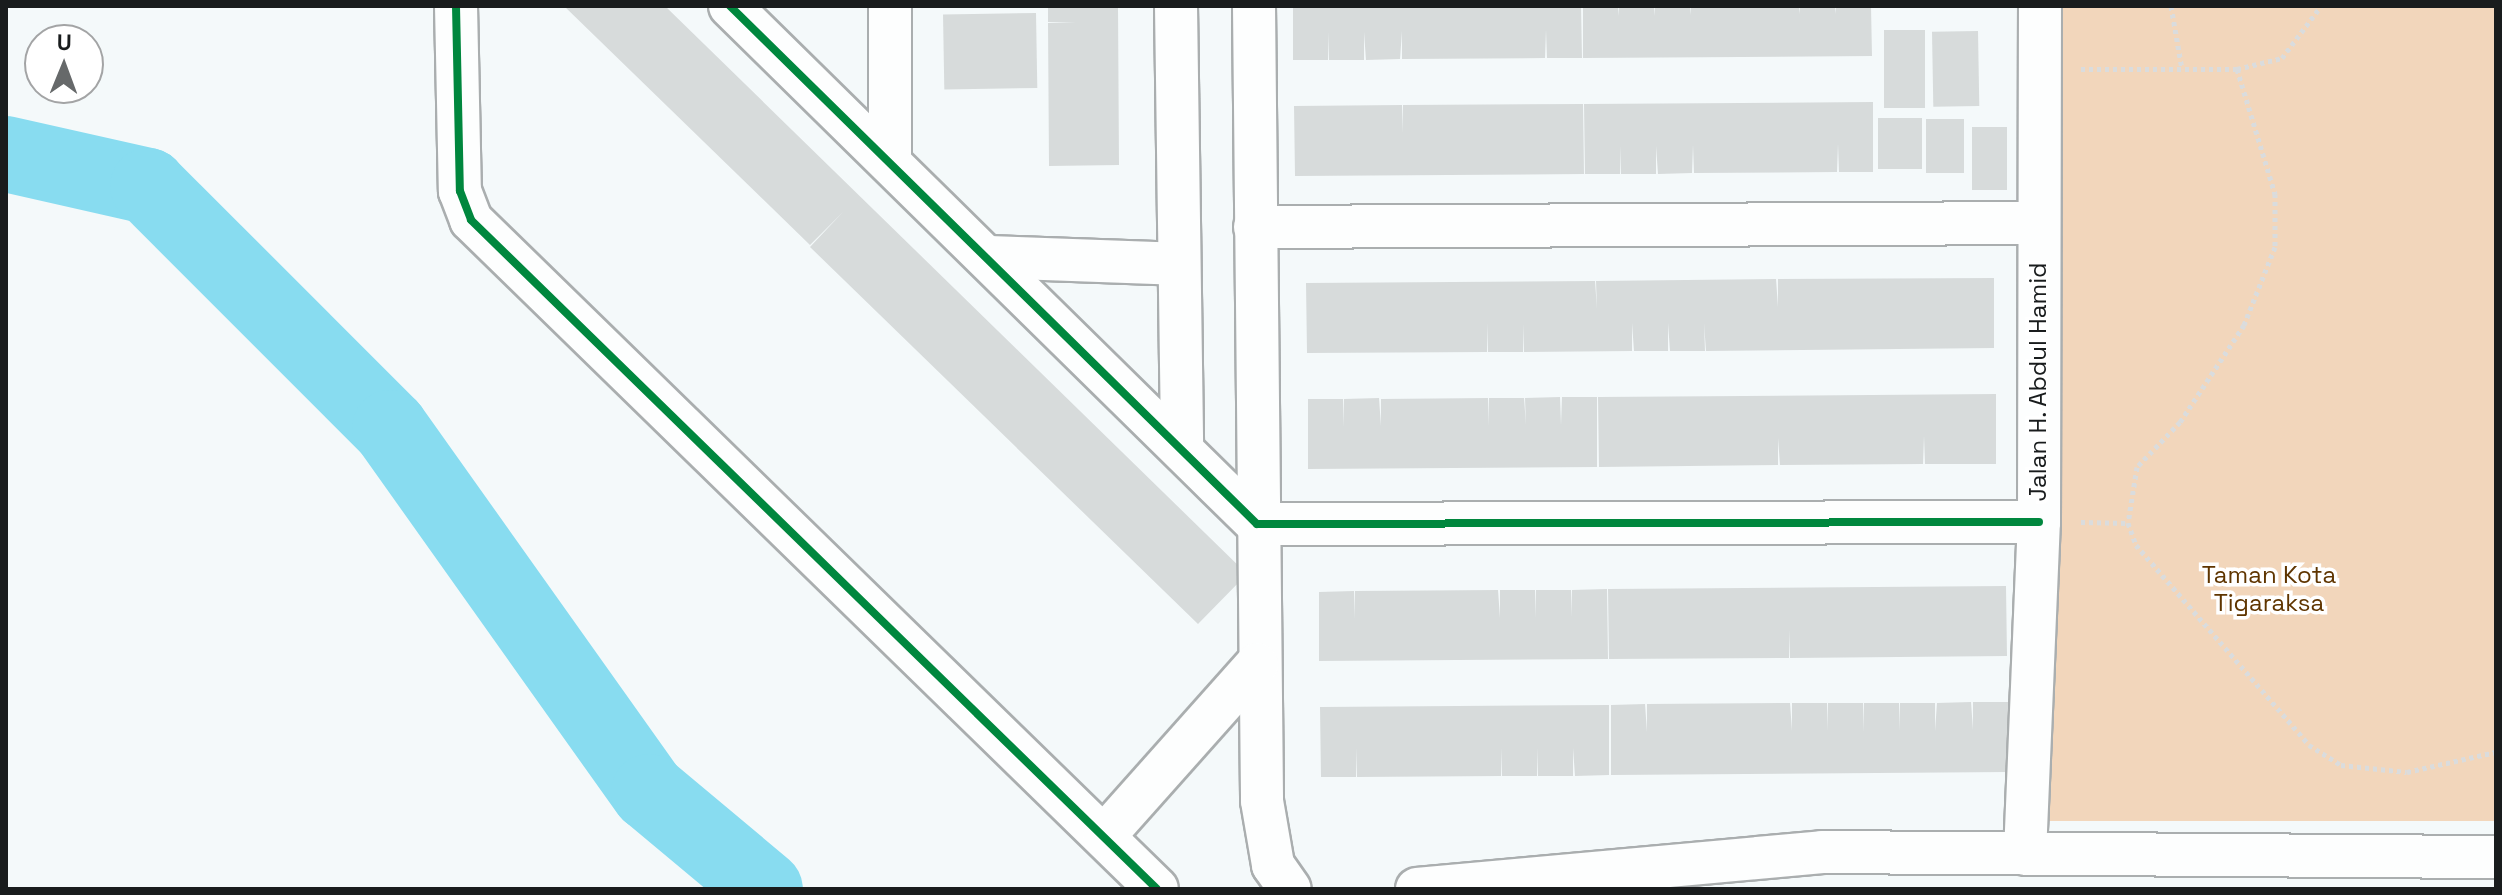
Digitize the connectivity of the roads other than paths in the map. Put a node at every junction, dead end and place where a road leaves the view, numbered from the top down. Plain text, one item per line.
1 (456, 6) edge
2 (730, 6) edge
3 (890, 6) edge
4 (1176, 6) edge
5 (1254, 6) edge
6 (2040, 6) edge
7 (890, 159) junction
8 (2037, 223) junction
9 (1255, 227) junction
10 (989, 257) junction
11 (1176, 264) junction
12 (1182, 449) junction
13 (2039, 522) junction
14 (1257, 524) junction
15 (1257, 664) junction
16 (1104, 836) junction
17 (2025, 854) junction
18 (2429, 857) junction
19 (2496, 857) edge
20 (1672, 876) edge
21 (1157, 889) edge
22 (1290, 889) edge
23 (1417, 889) edge
24 (2455, 889) edge

1 - 16 street
2 - 7 street
3 - 7 street
4 - 11 street
5 - 9 street
6 - 8 street, Jalan H. Abdul Hamid
7 - 10 street
8 - 9 street
8 - 13 street, Jalan H. Abdul Hamid
9 - 14 street
10 - 11 street
10 - 12 street
11 - 12 street
12 - 14 street
13 - 14 street
13 - 17 street, Jalan H. Abdul Hamid
14 - 15 street
15 - 16 street
15 - 22 street
16 - 21 street
17 - 18 street
17 - 20 street
18 - 19 street
18 - 24 street
20 - 23 street

